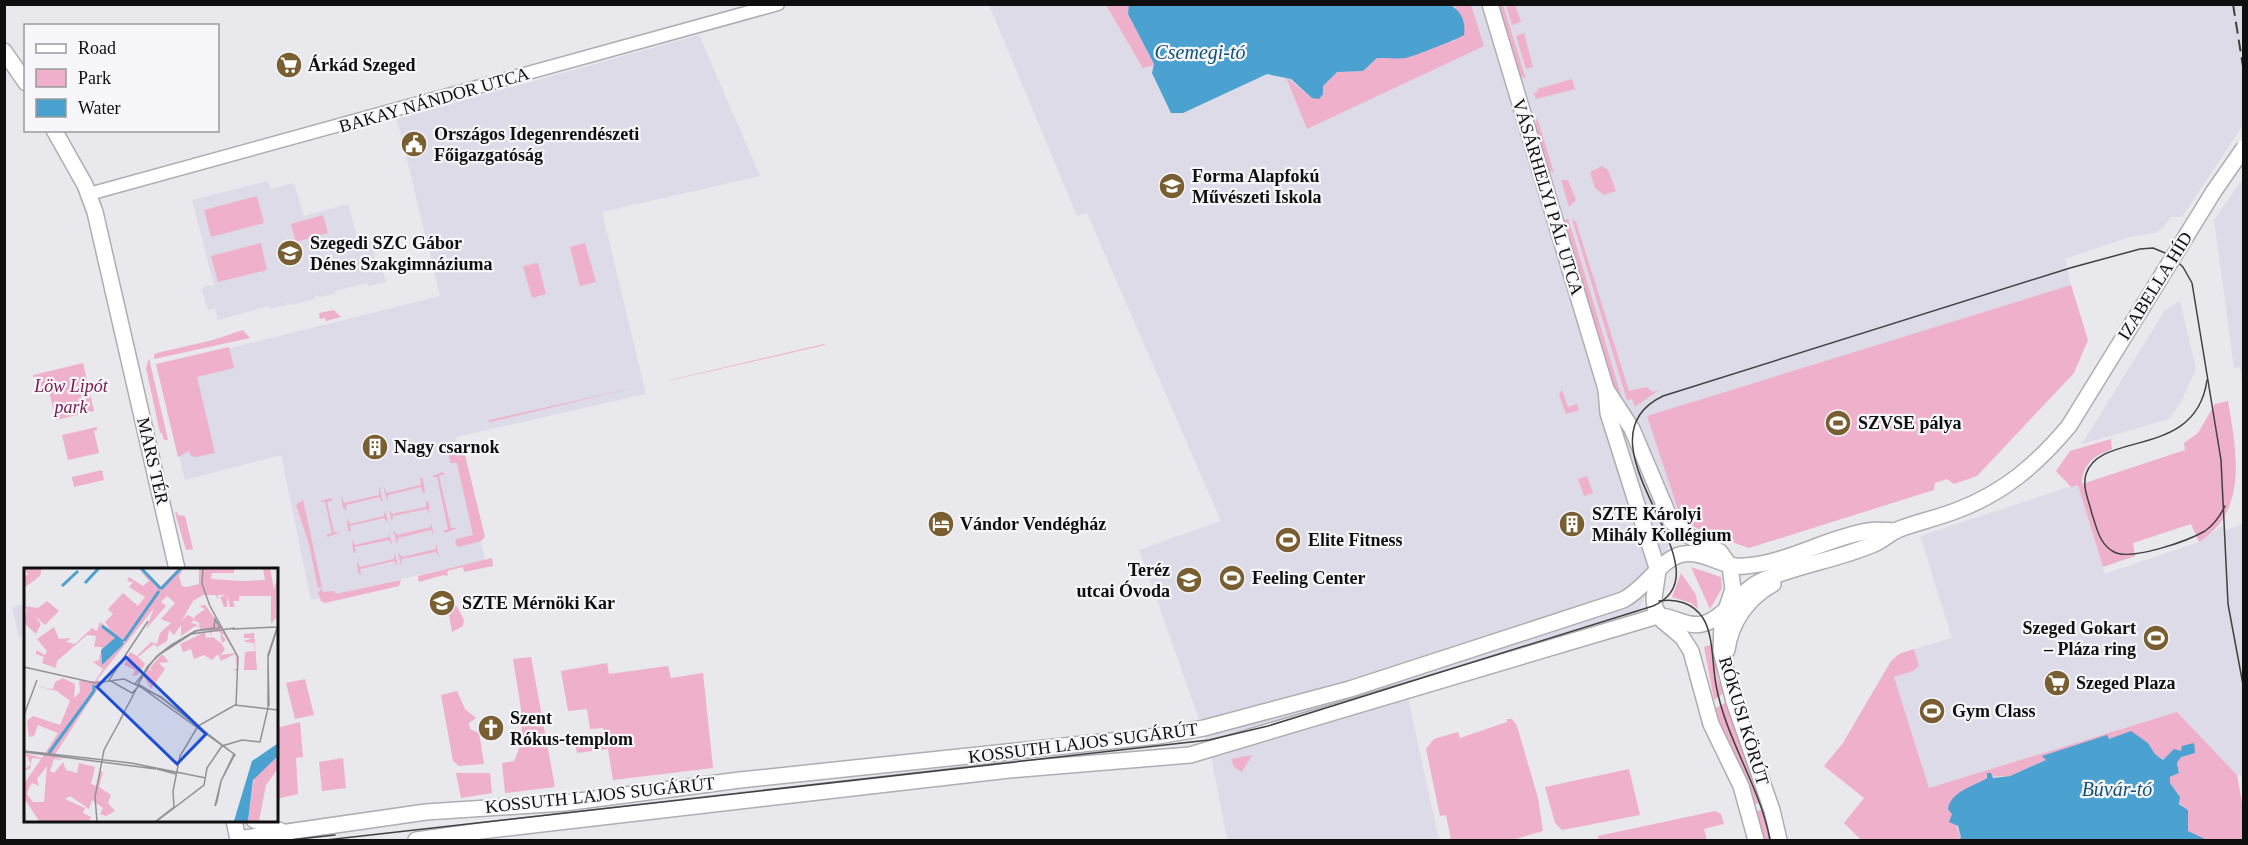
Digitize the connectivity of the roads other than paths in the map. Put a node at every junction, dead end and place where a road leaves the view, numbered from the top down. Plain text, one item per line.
1 (778, 4) edge
2 (1490, 4) edge
3 (4, 51) edge
4 (24, 80) edge
5 (55, 132) edge
6 (2244, 148) edge
7 (89, 194) junction
8 (1606, 389) junction
9 (2069, 426) joint
10 (1896, 531) junction
11 (1730, 566) junction
12 (1804, 566) junction
13 (177, 568) edge
14 (1658, 571) junction
15 (1726, 607) junction
16 (1658, 616) junction
17 (1725, 668) junction
18 (234, 821) edge
19 (256, 821) edge
20 (287, 832) junction
21 (235, 840) edge
22 (416, 840) edge
23 (1756, 840) edge
24 (1779, 840) edge

1 - 7 street, BAKAY NÁNDOR UTCA
2 - 8 main road, VÁSÁRHELYI PÁL UTCA
3 - 4 main road
5 - 7 main road, MARS TÉR
6 - 9 main road, IZABELLA HÍD, bridge
7 - 13 main road, MARS TÉR
8 - 11 main road, VÁSÁRHELYI PÁL UTCA
8 - 14 main road, VÁSÁRHELYI PÁL UTCA
9 - 10 main road, KOSSUTH LAJOS SUGÁRÚT
10 - 11 main road, KOSSUTH LAJOS SUGÁRÚT
10 - 12 main road, KOSSUTH LAJOS SUGÁRÚT
11 - 14 main road, KOSSUTH LAJOS SUGÁRÚT
11 - 15 main road, RÓKUSI KÖRÚT
12 - 15 main road, KOSSUTH LAJOS SUGÁRÚT
12 - 17 main road
14 - 16 main road
14 - 20 main road, KOSSUTH LAJOS SUGÁRÚT
15 - 16 main road, KOSSUTH LAJOS SUGÁRÚT
15 - 17 main road, RÓKUSI KÖRÚT
16 - 22 main road, KOSSUTH LAJOS SUGÁRÚT
16 - 23 main road, RÓKUSI KÖRÚT
17 - 24 main road, RÓKUSI KÖRÚT
18 - 21 main road
19 - 20 main road
20 - 21 main road, KOSSUTH LAJOS SUGÁRÚT

